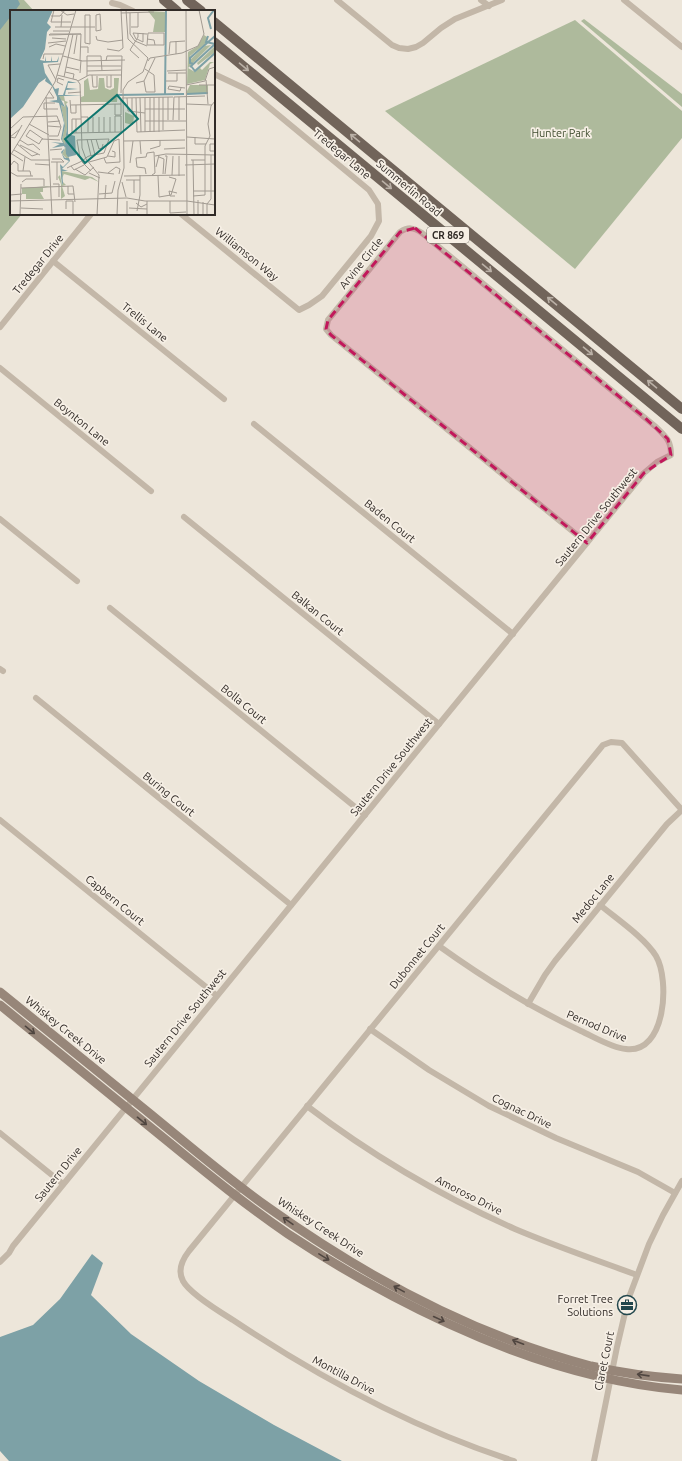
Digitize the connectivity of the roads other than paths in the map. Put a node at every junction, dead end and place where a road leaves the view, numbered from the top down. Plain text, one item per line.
1 (164, 0) edge
2 (187, 0) edge
3 (337, 0) edge
4 (481, 0) edge
5 (502, 0) edge
6 (624, 0) edge
7 (112, 3) dead end
8 (489, 6) junction
9 (131, 10) edge
10 (176, 10) edge
11 (200, 10) edge
12 (215, 23) edge
13 (215, 43) edge
14 (682, 47) edge
15 (215, 74) edge
16 (90, 215) edge
17 (182, 215) edge
18 (53, 261) junction
19 (299, 310) joint
20 (0, 327) edge
21 (0, 368) edge
22 (224, 399) dead end
23 (682, 409) edge
24 (254, 424) dead end
25 (682, 429) edge
26 (671, 455) joint
27 (151, 491) dead end
28 (184, 517) dead end
29 (0, 519) edge
30 (587, 543) junction
31 (77, 581) dead end
32 (110, 608) dead end
33 (513, 634) junction
34 (36, 698) dead end
35 (439, 724) junction
36 (682, 810) edge
37 (365, 815) junction
38 (0, 820) edge
39 (291, 905) junction
40 (600, 905) junction
41 (439, 946) junction
42 (0, 992) edge
43 (216, 995) junction
44 (528, 1004) junction
45 (0, 1005) edge
46 (370, 1029) junction
47 (132, 1099) junction
48 (307, 1106) junction
49 (125, 1107) junction
50 (0, 1133) edge
51 (682, 1181) edge
52 (63, 1184) junction
53 (241, 1187) junction
54 (674, 1193) junction
55 (234, 1195) junction
56 (0, 1262) edge
57 (636, 1275) junction
58 (182, 1278) joint
59 (613, 1370) junction
60 (682, 1379) edge
61 (610, 1380) junction
62 (682, 1390) edge
63 (514, 1461) edge
64 (594, 1461) edge

1 - 10 main road
2 - 11 main road
3 - 8 street
4 - 8 street
5 - 8 street
6 - 14 street
7 - 9 street
23 -> 12 main road, Summerlin Road / CR 869
13 -> 25 main road, Summerlin Road / CR 869
15 - 19 street, Tredegar Lane
16 - 18 street, Tredegar Drive
17 - 19 street, Williamson Way
18 - 20 street, Tredegar Drive
18 - 22 street, Trellis Lane
21 - 27 street, Boynton Lane
24 - 33 street, Baden Court
26 - 30 street, Sautern Drive Southwest
26 - 30 street, Arvine Circle
28 - 35 street, Balkan Court
29 - 31 street
30 - 33 street, Sautern Drive Southwest
32 - 37 street, Bolla Court
33 - 35 street, Sautern Drive Southwest
34 - 39 street, Buring Court
35 - 37 street, Sautern Drive Southwest
36 - 40 street, Medoc Lane
36 - 41 street, Dubonnet Court
37 - 39 street, Sautern Drive Southwest
38 - 43 street, Capbern Court
39 - 43 street, Sautern Drive Southwest
40 - 44 street, Medoc Lane
40 - 44 street, Pernod Drive
41 - 44 street, Pernod Drive
41 - 46 street, Dubonnet Court
42 - 47 street, Whiskey Creek Drive
43 - 47 street, Sautern Drive Southwest
45 -> 49 street, Whiskey Creek Drive
46 - 48 street, Dubonnet Court
46 - 54 street, Cognac Drive
47 - 49 street, Sautern Drive
47 - 53 street, Whiskey Creek Drive
48 - 53 street, Dubonnet Court
48 - 57 street, Amoroso Drive
49 - 52 street, Sautern Drive
49 -> 55 street, Whiskey Creek Drive
50 - 52 street
51 - 54 street, Claret Court
52 - 56 street, Sautern Drive
53 - 55 street, Dubonnet Court
59 -> 53 street, Whiskey Creek Drive
54 - 57 street, Claret Court
55 - 58 street, Dubonnet Court
55 -> 61 street, Whiskey Creek Drive
57 - 59 street, Claret Court
58 - 63 street, Montilla Drive
60 -> 59 street, Whiskey Creek Drive
59 - 61 street, Claret Court
61 - 62 street, Whiskey Creek Drive
61 - 64 street, Claret Court

